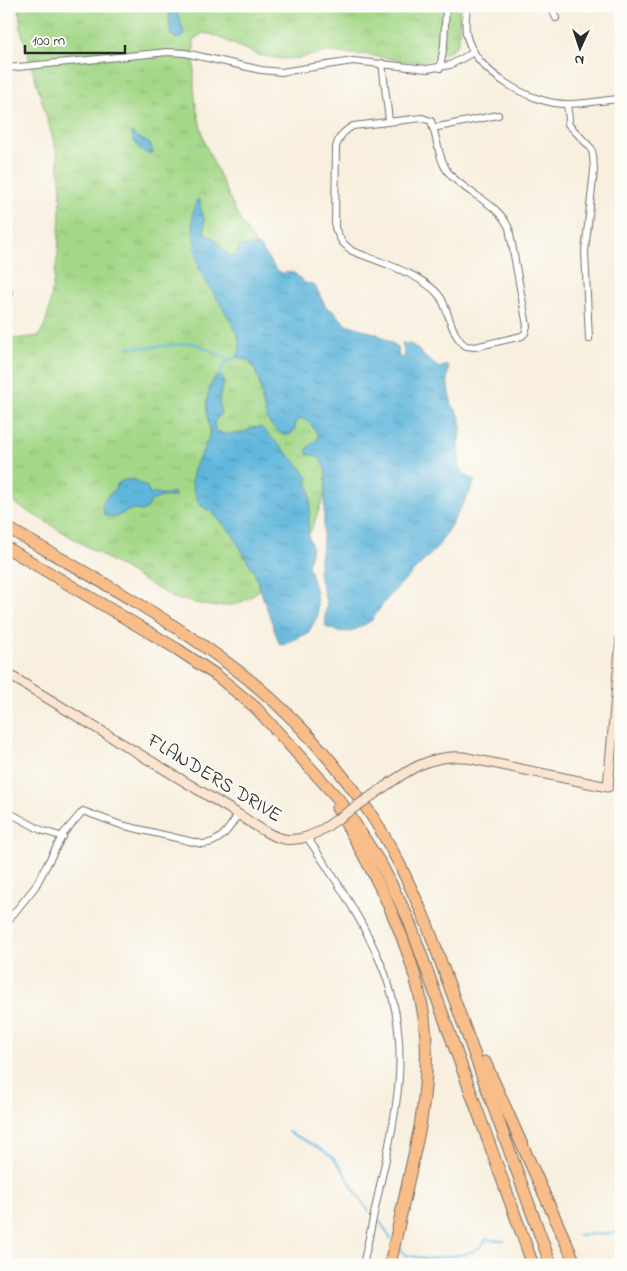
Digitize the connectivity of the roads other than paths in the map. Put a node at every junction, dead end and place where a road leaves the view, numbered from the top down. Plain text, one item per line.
1 (446, 6) edge
2 (468, 6) edge
3 (551, 6) edge
4 (556, 18) dead end
5 (474, 52) junction
6 (382, 63) junction
7 (7, 68) edge
8 (440, 68) junction
9 (621, 98) edge
10 (567, 104) junction
11 (498, 115) dead end
12 (389, 120) junction
13 (434, 128) junction
14 (6, 282) edge
15 (9, 294) dead end
16 (589, 339) dead end
17 (6, 527) edge
18 (6, 547) edge
19 (621, 638) edge
20 (6, 673) edge
21 (319, 779) junction
22 (6, 812) edge
23 (238, 814) junction
24 (63, 836) junction
25 (307, 837) junction
26 (6, 923) edge
27 (456, 999) junction
28 (363, 1265) edge
29 (390, 1265) edge
30 (533, 1265) edge
31 (551, 1265) edge
32 (576, 1265) edge

1 - 8 street
2 - 5 street
3 - 4 street
5 - 8 street
5 - 10 street
6 - 7 street
6 - 8 street
6 - 12 street
9 - 10 street
10 - 16 street
11 - 13 street
12 - 13 street
12 - 13 street
14 - 15 street
17 - 27 highway
18 - 21 highway
19 - 25 street, FLANDERS DRIVE, bridge
20 - 23 street, FLANDERS DRIVE
21 - 29 highway
21 - 30 highway
22 - 24 street
23 - 24 street
23 - 25 street, FLANDERS DRIVE
24 - 26 street
25 - 28 street
27 - 31 highway
27 - 32 highway

